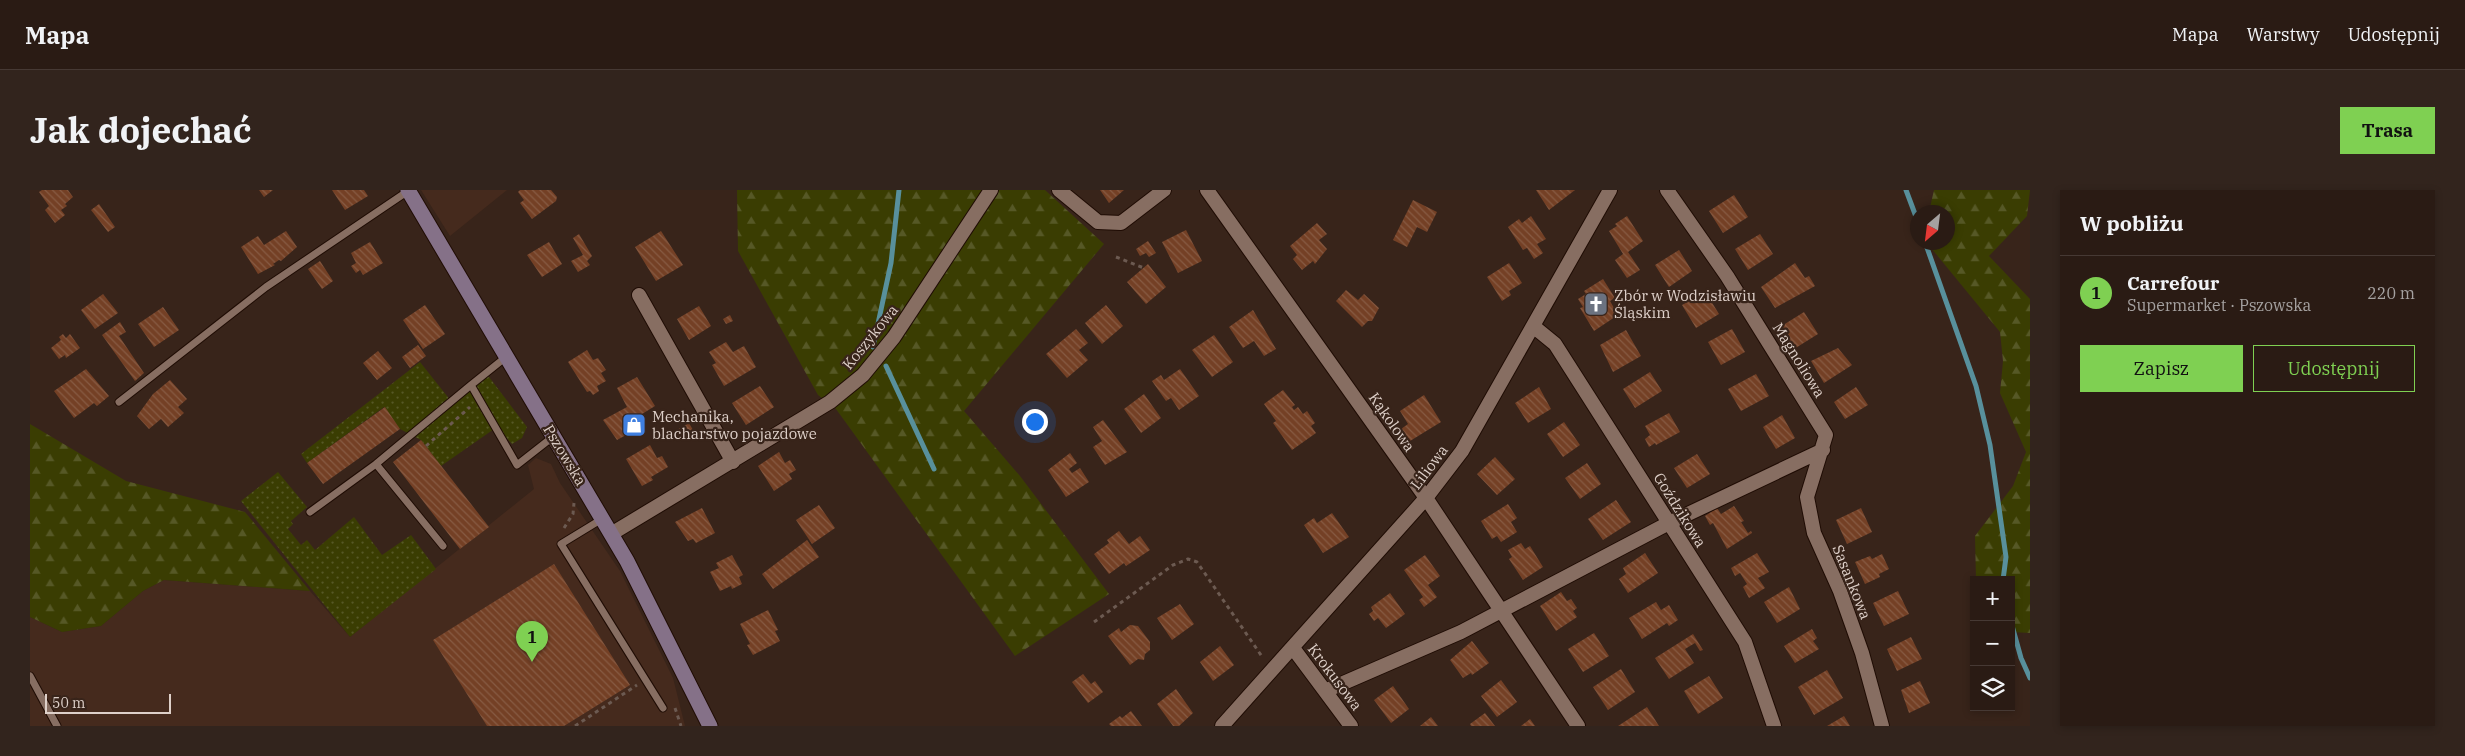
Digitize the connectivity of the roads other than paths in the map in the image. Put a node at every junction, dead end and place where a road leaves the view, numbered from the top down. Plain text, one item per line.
1 (408, 190) edge
2 (991, 190) edge
3 (1059, 190) edge
4 (1164, 190) edge
5 (1207, 190) edge
6 (1610, 190) edge
7 (1667, 190) edge
8 (639, 295) dead end
9 (1533, 326) junction
10 (506, 356) junction
11 (471, 385) junction
12 (119, 402) dead end
13 (554, 436) junction
14 (1823, 450) junction
15 (733, 462) junction
16 (376, 464) junction
17 (1426, 498) junction
18 (310, 512) dead end
19 (602, 519) junction
20 (1669, 523) junction
21 (611, 534) junction
22 (443, 546) dead end
23 (1500, 610) junction
24 (1293, 648) junction
25 (30, 676) edge
26 (1325, 691) junction
27 (664, 708) dead end
28 (709, 725) edge
29 (57, 726) edge
30 (1222, 726) edge
31 (1351, 726) edge
32 (1578, 726) edge
33 (1774, 726) edge
34 (1882, 726) edge

1 - 10 main road, Pszowska
1 - 12 lane
2 - 15 street, Koszykowa
3 - 4 street
5 - 17 street, Kąkolowa
6 - 9 street, Liliowa
7 - 14 street, Magnoliowa
8 - 15 street
9 - 17 street, Liliowa
9 - 20 street, Goździkowa
10 - 11 lane
10 - 13 main road, Pszowska
11 - 13 lane
11 - 16 lane
13 - 19 main road, Pszowska
14 - 20 street
14 - 34 street, Sasankowa
15 - 21 street, Koszykowa
16 - 18 lane
16 - 22 lane
17 - 23 street, Kąkolowa
17 - 24 street, Liliowa
19 - 21 main road, Pszowska
19 - 27 lane
20 - 23 street
20 - 33 street, Goździkowa
21 - 28 main road, Pszowska
23 - 26 street
23 - 32 street, Kąkolowa
24 - 26 street, Krokusowa
24 - 30 street, Liliowa
25 - 29 lane
26 - 31 street, Krokusowa

